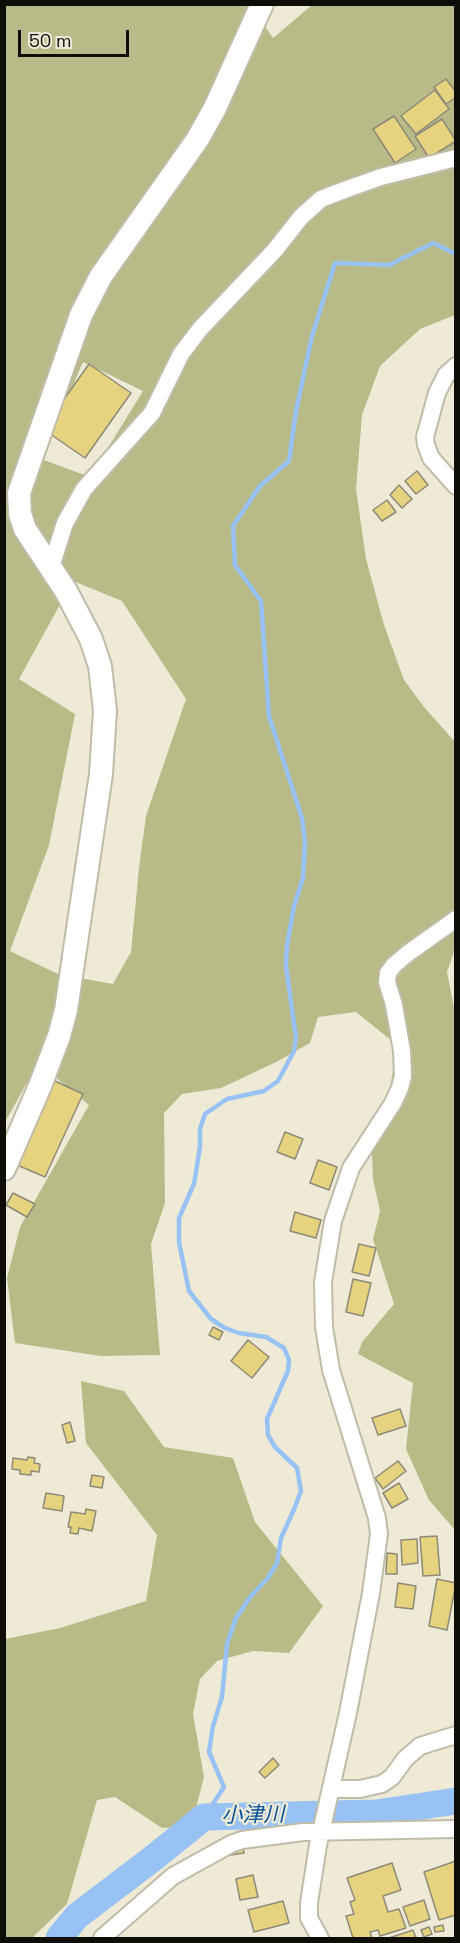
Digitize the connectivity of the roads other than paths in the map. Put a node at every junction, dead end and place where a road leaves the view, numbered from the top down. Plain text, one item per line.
1 (262, 4) edge
2 (456, 158) edge
3 (456, 366) edge
4 (456, 486) edge
5 (51, 567) junction
6 (456, 919) edge
7 (4, 1169) edge
8 (456, 1735) edge
9 (332, 1789) junction
10 (456, 1829) edge
11 (321, 1832) junction
12 (102, 1938) edge
13 (320, 1938) edge

1 - 5 street
2 - 5 street
3 - 4 street
5 - 7 street
6 - 9 street
8 - 9 street
9 - 11 street
10 - 11 street
11 - 12 street
11 - 13 street

